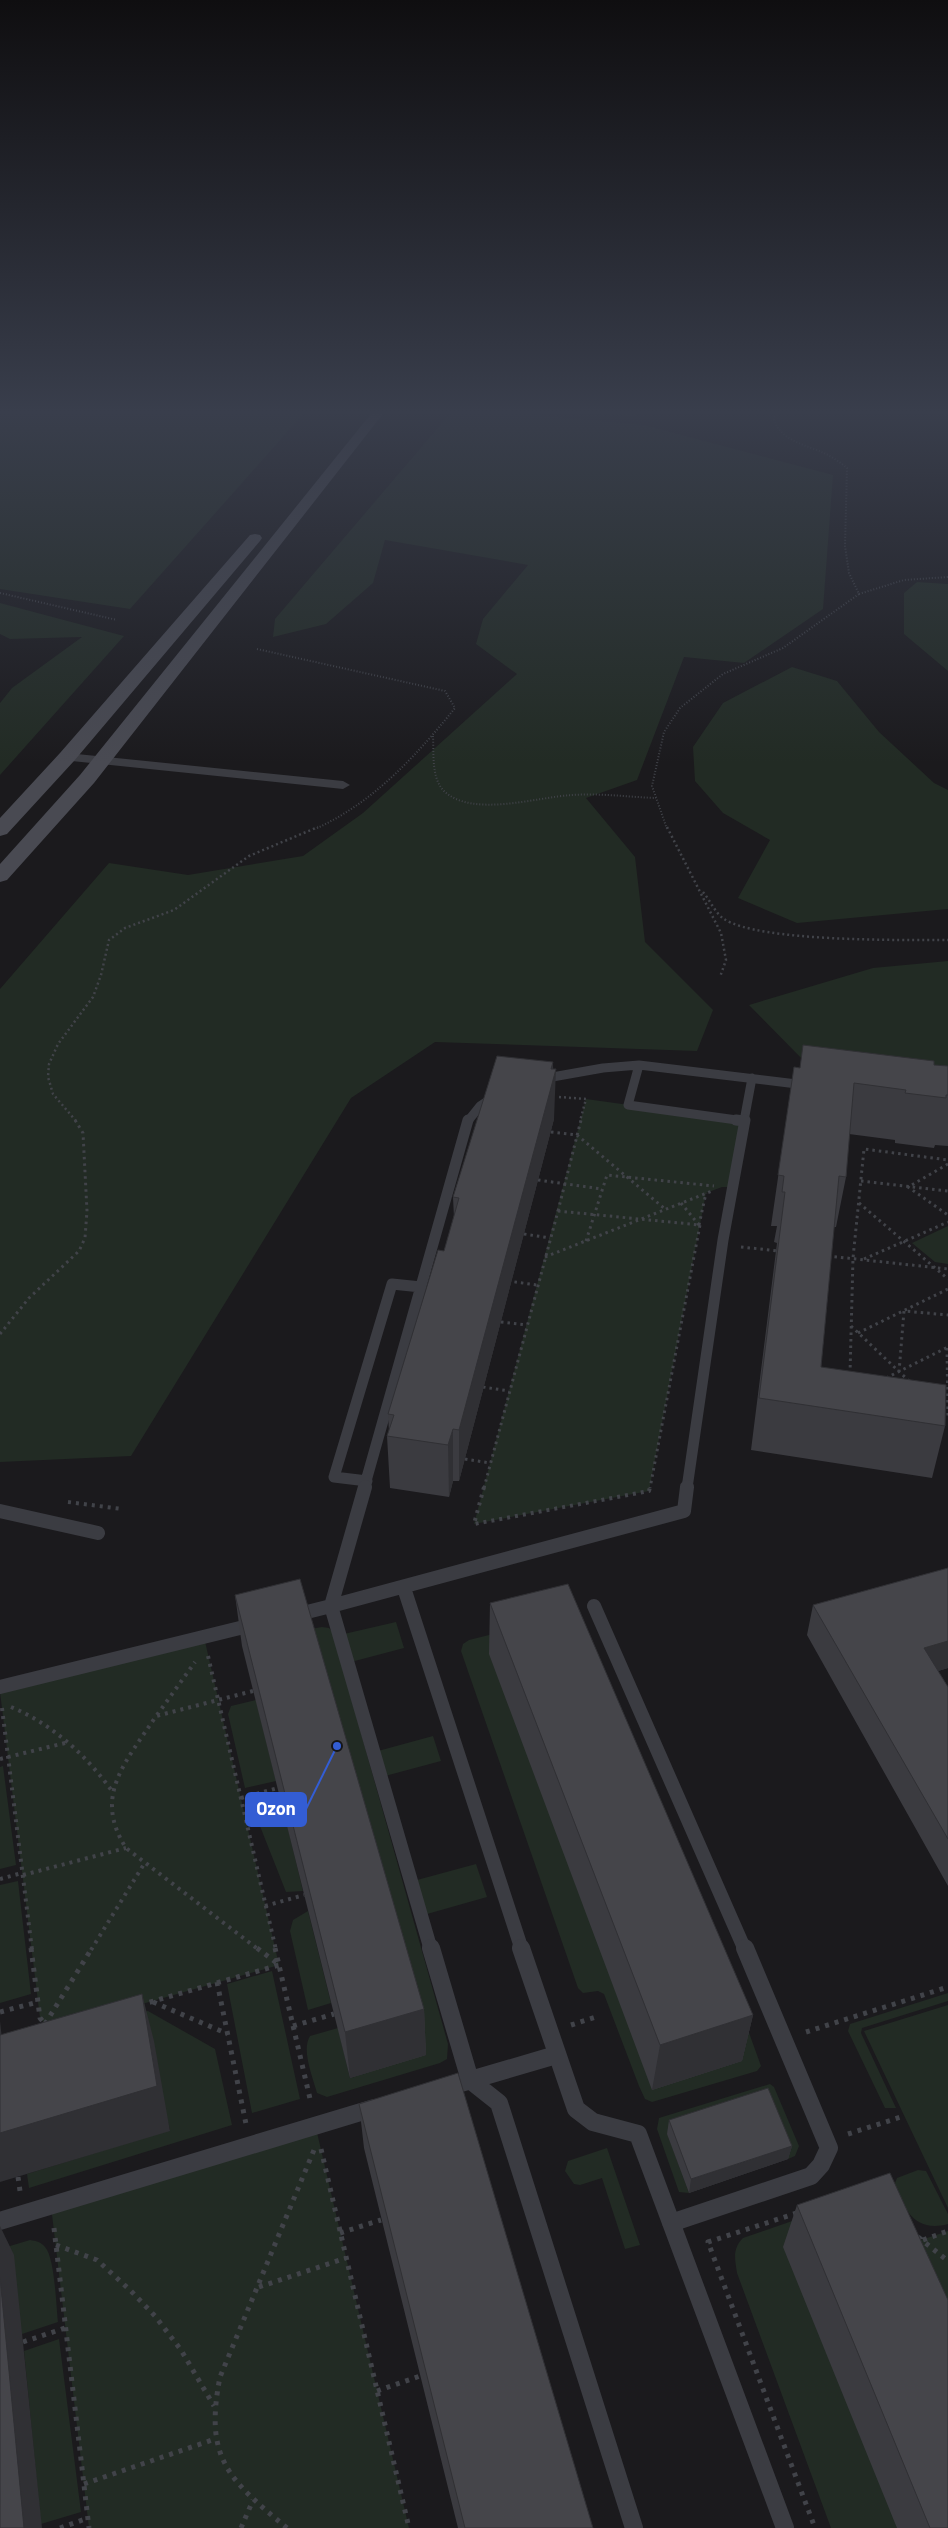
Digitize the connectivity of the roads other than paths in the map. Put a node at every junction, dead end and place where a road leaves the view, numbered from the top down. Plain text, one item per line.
1 (264, 528) edge
2 (287, 528) edge
3 (67, 757) junction
4 (102, 761) junction
5 (343, 785) dead end
6 (0, 830) edge
7 (0, 876) edge
8 (639, 1064) junction
9 (752, 1078) junction
10 (526, 1084) edge
11 (821, 1087) edge
12 (502, 1093) edge
13 (744, 1121) junction
14 (421, 1287) junction
15 (366, 1481) junction
16 (0, 1511) edge
17 (98, 1533) dead end
18 (404, 1588) junction
19 (331, 1606) junction
20 (594, 1606) dead end
21 (282, 1618) edge
22 (262, 1622) edge
23 (0, 1686) edge
24 (556, 2056) junction
25 (470, 2080) junction
26 (434, 2091) edge
27 (388, 2104) edge
28 (0, 2221) edge
29 (671, 2223) junction
30 (634, 2528) edge
31 (785, 2528) edge

1 - 3 main road
2 - 4 main road
3 - 4 street
3 - 6 main road
4 - 5 street
4 - 7 main road
8 - 9 lane
8 - 10 lane
8 - 13 lane
9 - 11 lane
9 - 13 lane
12 - 14 lane
13 - 18 lane
14 - 15 lane
14 - 15 lane
15 - 19 lane
16 - 17 lane
18 - 19 lane
18 - 24 lane
19 - 21 lane
19 - 25 lane
20 - 29 lane
22 - 23 lane
24 - 25 lane
24 - 29 lane
25 - 26 lane
25 - 30 lane
27 - 28 lane
29 - 31 lane

